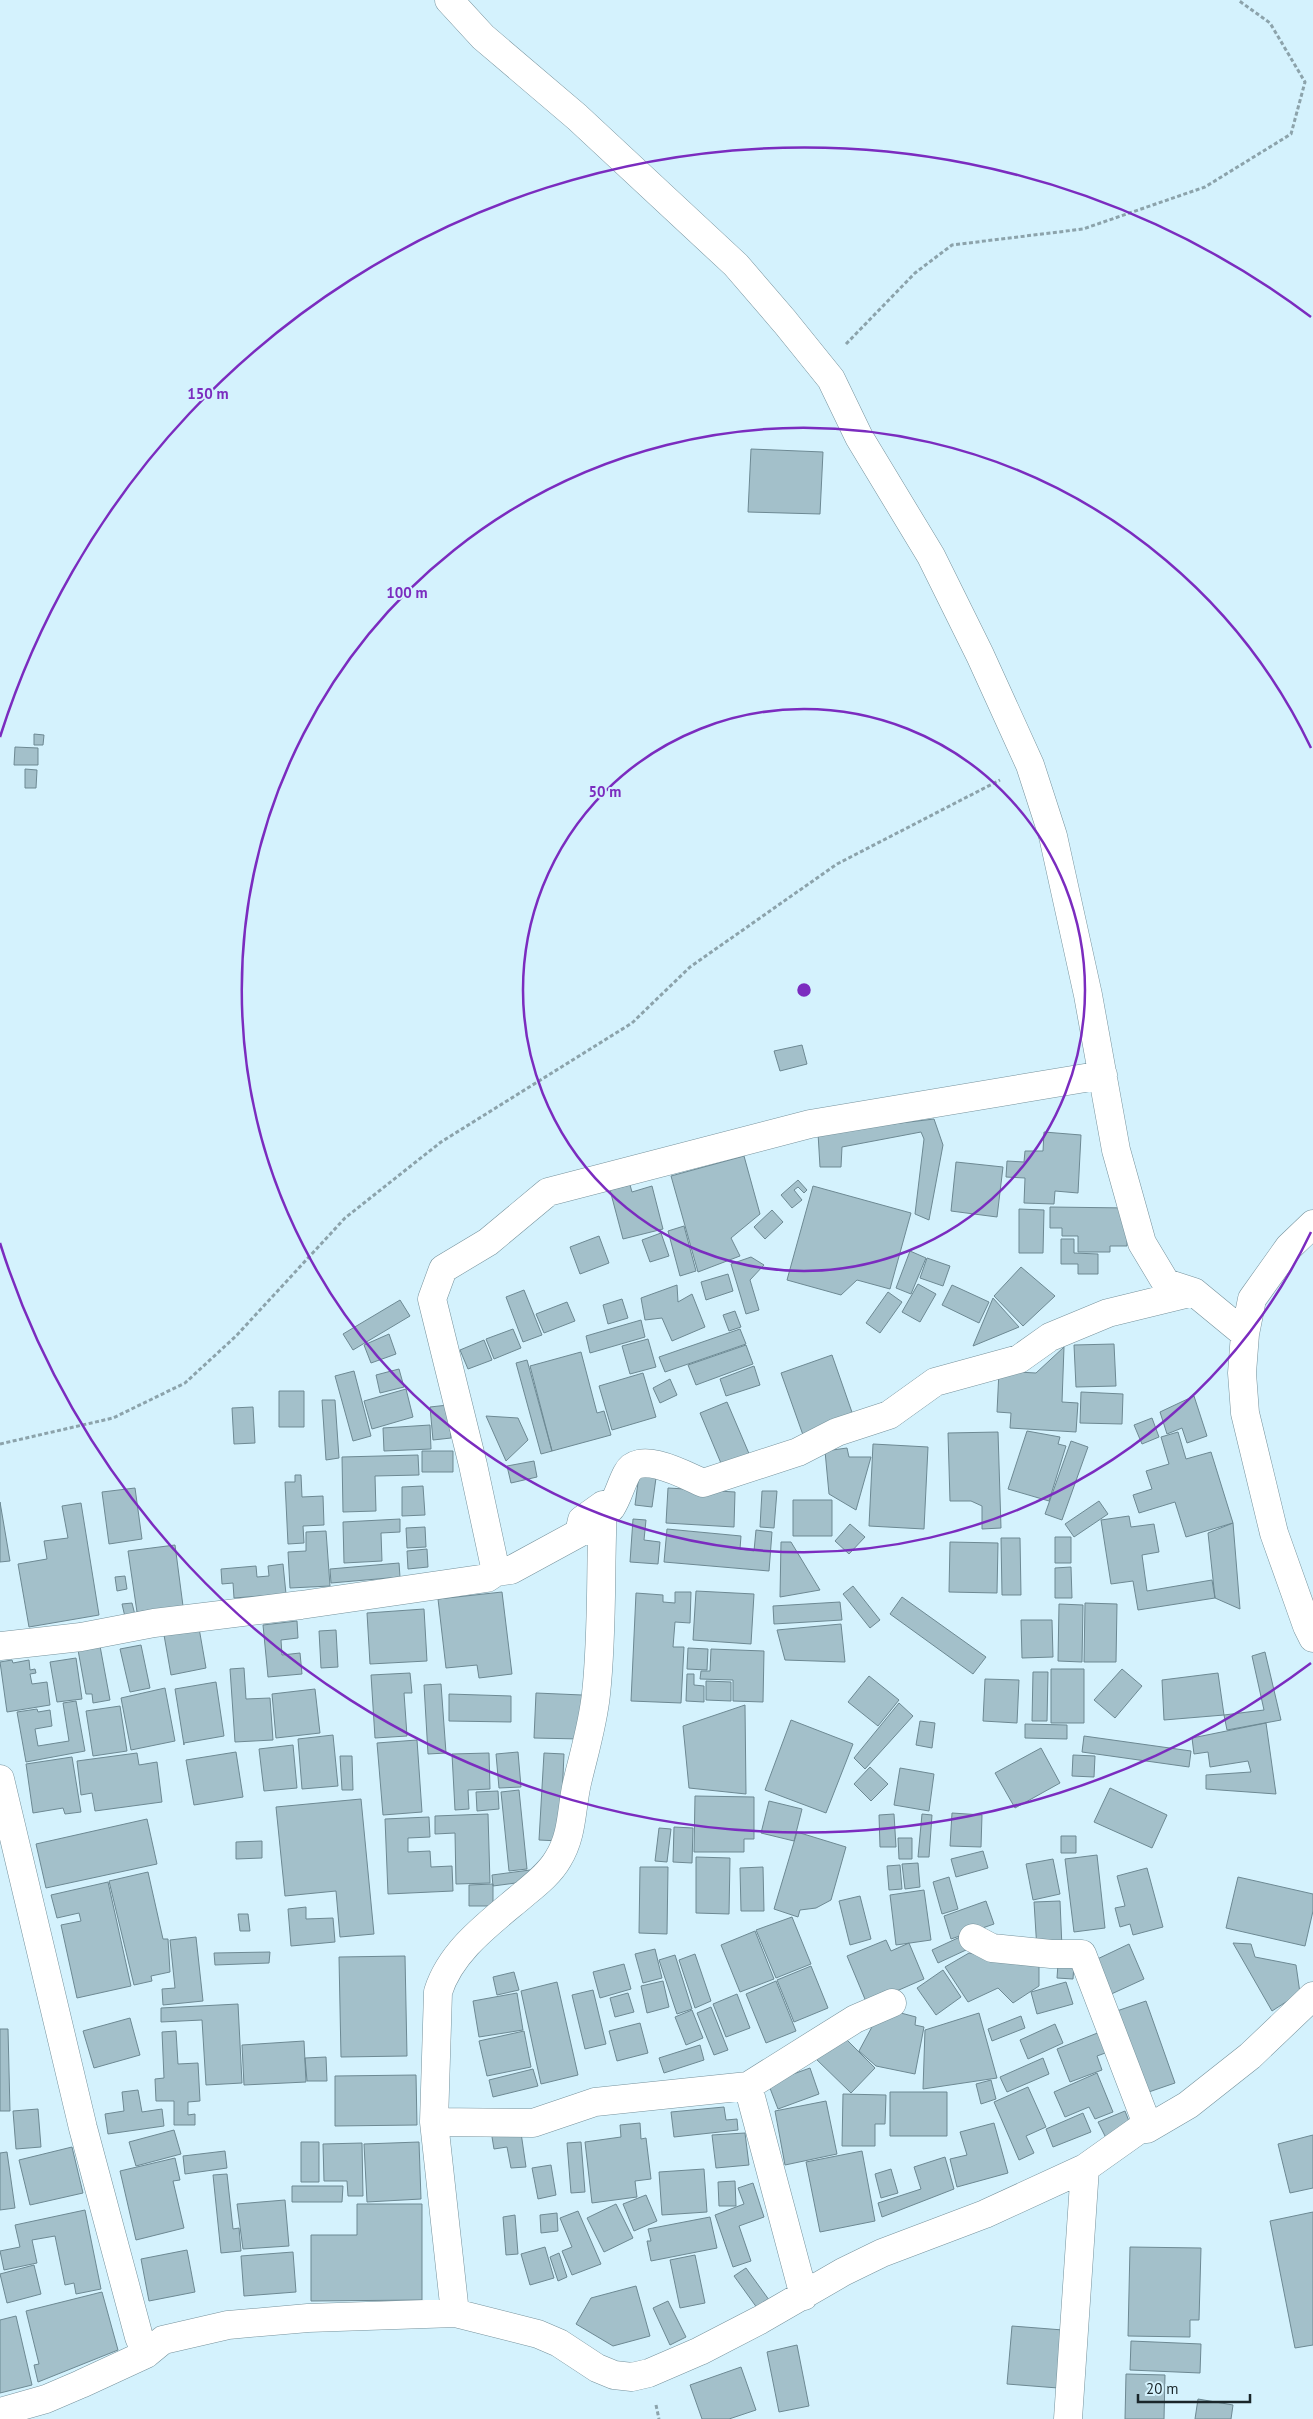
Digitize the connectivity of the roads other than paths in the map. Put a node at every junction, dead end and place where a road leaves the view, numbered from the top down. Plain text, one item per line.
1 (449, 0) edge
2 (1103, 1075) junction
3 (1313, 1224) edge
4 (1194, 1292) junction
5 (1245, 1334) junction
6 (603, 1505) junction
7 (496, 1572) junction
8 (1313, 1638) edge
9 (0, 1646) edge
10 (0, 1779) edge
11 (973, 1938) dead end
12 (1313, 1996) edge
13 (892, 2003) dead end
14 (748, 2086) junction
15 (434, 2122) junction
16 (1147, 2124) junction
17 (1085, 2168) junction
18 (804, 2296) junction
19 (454, 2313) junction
20 (146, 2354) junction
21 (0, 2412) edge
22 (1068, 2419) edge

1 - 2 street
2 - 4 street
2 - 7 street
3 - 5 street
4 - 5 street
4 - 6 street
5 - 8 street
6 - 7 street
6 - 15 street
7 - 9 street
10 - 20 street
11 - 16 street
12 - 16 street
13 - 14 street
14 - 15 street
14 - 18 street
15 - 19 street
16 - 17 street
17 - 18 street
17 - 22 street
18 - 19 street
19 - 20 street
20 - 21 street

